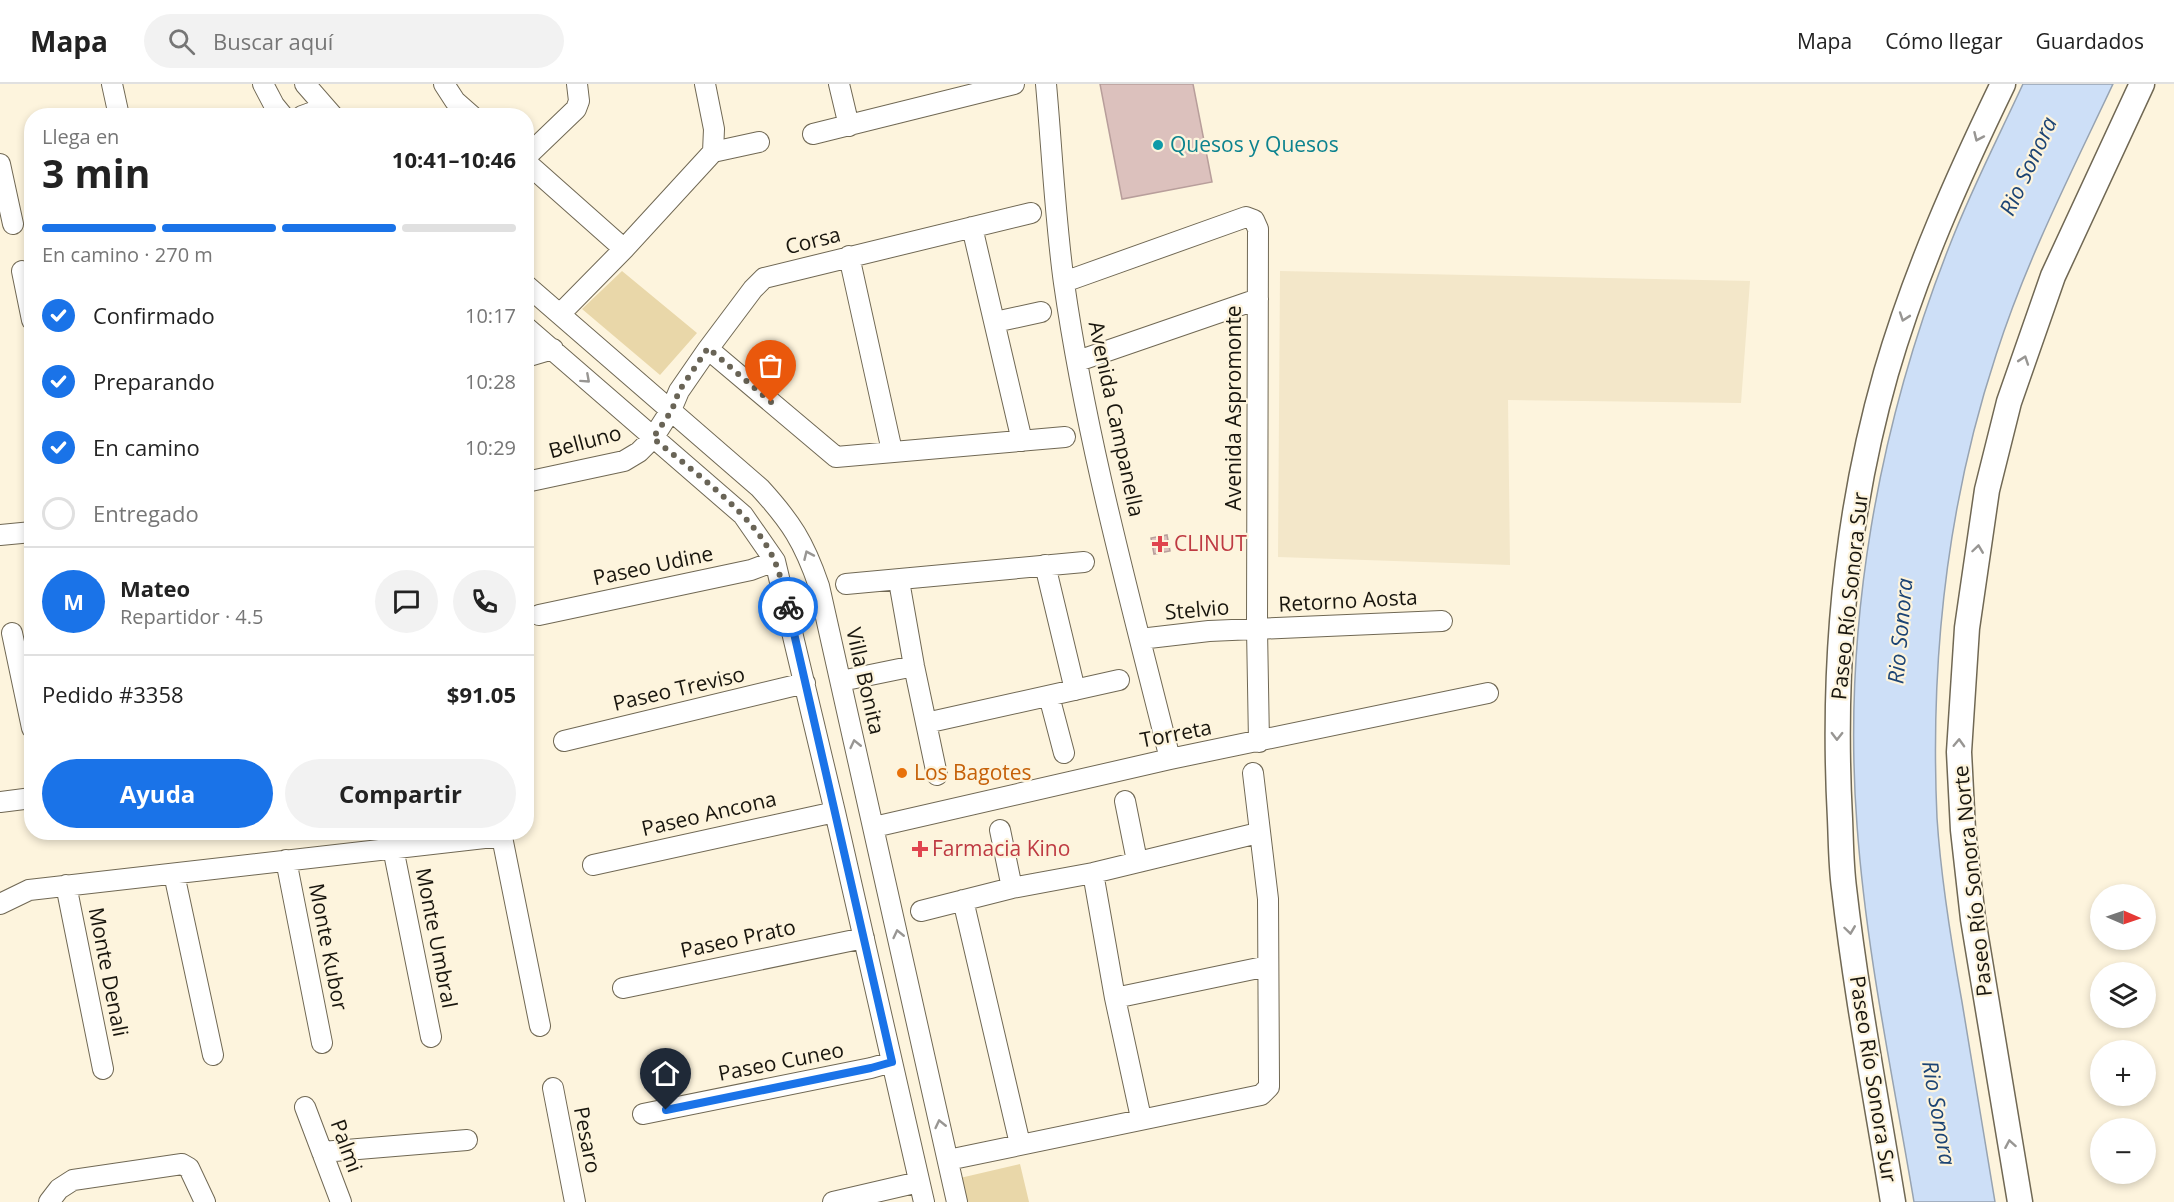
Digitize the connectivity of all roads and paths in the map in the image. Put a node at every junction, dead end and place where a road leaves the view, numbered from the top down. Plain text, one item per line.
1 (112, 84) edge
2 (263, 84) edge
3 (305, 84) edge
4 (444, 84) edge
5 (577, 84) edge
6 (705, 84) edge
7 (839, 84) edge
8 (1014, 84) edge
9 (1046, 84) edge
10 (2003, 84) edge
11 (2142, 84) edge
12 (962, 91) edge
13 (117, 108) edge
14 (276, 108) edge
15 (326, 108) edge
16 (463, 108) edge
17 (849, 126) junction
18 (813, 134) dead end
19 (759, 142) dead end
20 (534, 149) edge
21 (713, 152) junction
22 (0, 164) edge
23 (534, 169) edge
24 (1031, 213) dead end
25 (13, 224) dead end
26 (972, 227) junction
27 (624, 249) junction
28 (849, 256) junction
29 (22, 271) dead end
30 (24, 281) edge
31 (1064, 282) junction
32 (534, 292) edge
33 (1258, 299) junction
34 (1041, 312) dead end
35 (560, 314) junction
36 (995, 322) junction
37 (534, 334) edge
38 (708, 348) junction
39 (553, 349) junction
40 (534, 355) edge
41 (1078, 361) junction
42 (672, 410) junction
43 (1065, 437) dead end
44 (653, 438) junction
45 (1022, 441) junction
46 (892, 452) junction
47 (534, 480) edge
48 (24, 533) edge
49 (0, 535) edge
50 (775, 561) junction
51 (1084, 562) dead end
52 (1045, 566) junction
53 (899, 581) junction
54 (846, 584) dead end
55 (539, 615) dead end
56 (1442, 621) dead end
57 (1257, 629) junction
58 (12, 633) dead end
59 (1140, 639) junction
60 (914, 666) junction
61 (1119, 680) dead end
62 (841, 681) junction
63 (805, 683) junction
64 (24, 690) edge
65 (1075, 690) junction
66 (1488, 693) dead end
67 (1049, 696) junction
68 (926, 723) junction
69 (564, 741) dead end
70 (1260, 742) junction
71 (1064, 753) dead end
72 (1170, 759) junction
73 (1253, 773) dead end
74 (938, 775) dead end
75 (24, 799) edge
76 (1125, 801) dead end
77 (0, 802) edge
78 (835, 812) junction
79 (874, 827) junction
80 (1000, 830) dead end
81 (1258, 832) junction
82 (455, 840) edge
83 (502, 840) edge
84 (393, 848) junction
85 (286, 860) junction
86 (1137, 861) junction
87 (593, 865) dead end
88 (1093, 873) junction
89 (174, 874) junction
90 (66, 885) junction
91 (1012, 888) junction
92 (963, 900) junction
93 (0, 904) edge
94 (921, 911) dead end
95 (864, 938) junction
96 (1268, 966) junction
97 (623, 988) dead end
98 (1115, 998) junction
99 (540, 1026) dead end
100 (431, 1037) dead end
101 (322, 1043) dead end
102 (213, 1055) dead end
103 (892, 1062) junction
104 (103, 1068) dead end
105 (553, 1088) dead end
106 (305, 1107) dead end
107 (643, 1114) dead end
108 (1141, 1119) junction
109 (467, 1140) dead end
110 (1020, 1144) junction
111 (322, 1152) junction
112 (948, 1160) junction
113 (920, 1182) junction
114 (57, 1198) edge
115 (205, 1202) edge
116 (341, 1202) edge
117 (575, 1202) edge
118 (833, 1202) edge
119 (924, 1202) edge
120 (957, 1202) edge
121 (1893, 1202) edge
122 (2020, 1202) edge

1 - 13 street
2 - 14 street
3 - 15 street
4 - 16 street
5 - 20 street
6 - 21 street
7 - 17 street
8 - 12 street
9 - 31 street, Avenida Campanella
10 -> 121 main road, Paseo Río Sonora Sur
122 -> 11 main road, Paseo Río Sonora Norte
12 - 17 street
17 - 18 street
19 - 21 street
21 - 27 street
22 - 25 street
23 - 27 street
24 - 26 street, Corsa
26 - 28 street, Corsa
26 - 36 street
27 - 35 street
28 - 38 street, Corsa
28 - 46 street
29 - 30 street
31 - 33 street, Avenida Aspromonte
31 - 41 street, Avenida Campanella
32 - 35 street, Villa Bonita
33 - 41 street
33 - 57 street, Avenida Aspromonte
34 - 36 street
35 - 42 street, Villa Bonita
36 - 45 street
37 - 39 street
38 - 42 street, Corsa
38 - 46 street
39 - 40 street
39 -> 44 street
41 - 59 street, Avenida Campanella
42 - 44 street, Belluno
62 -> 42 street, Villa Bonita
43 - 45 street
44 - 47 street, Belluno
44 - 50 street
45 - 46 street
48 - 49 street
50 - 55 street, Paseo Udine
50 - 63 street
51 - 52 street
52 - 53 street
52 - 65 street
53 - 54 street
53 - 60 street
56 - 57 street, Retorno Aosta
57 - 59 street, Stelvio
57 - 70 street, Avenida Aspromonte
58 - 64 street
59 - 72 street, Avenida Campanella
60 - 62 street
60 - 68 street
61 - 65 street
79 -> 62 street, Villa Bonita
63 - 69 street, Paseo Treviso
63 - 78 street
65 - 67 street
66 - 70 street, Torreta
67 - 68 street
67 - 71 street
68 - 74 street
70 - 72 street, Torreta
72 - 79 street, Torreta
73 - 81 street
75 - 77 street
76 - 86 street
78 - 87 street, Paseo Ancona
78 - 95 street
112 -> 79 street, Villa Bonita
80 - 91 street
81 - 86 street
81 - 96 street
82 - 84 street
83 - 99 street
84 - 85 street
84 - 100 street, Monte Umbral
85 - 89 street
85 - 101 street, Monte Kubor
86 - 88 street
88 - 91 street
88 - 98 street
89 - 90 street
89 - 102 street
90 - 93 street
90 - 104 street, Monte Denali
91 - 92 street
92 - 94 street
92 - 110 street
95 - 97 street, Paseo Prato
95 - 103 street
96 - 98 street
96 - 108 street
98 - 108 street
103 - 107 street, Paseo Cuneo
103 - 113 street
105 - 117 street, Pesaro
106 - 111 street, Palmi
108 - 110 street
109 - 111 street
110 - 112 street
111 - 116 street, Palmi
112 - 120 street, Villa Bonita
113 - 118 street
113 - 119 street
114 - 115 street

